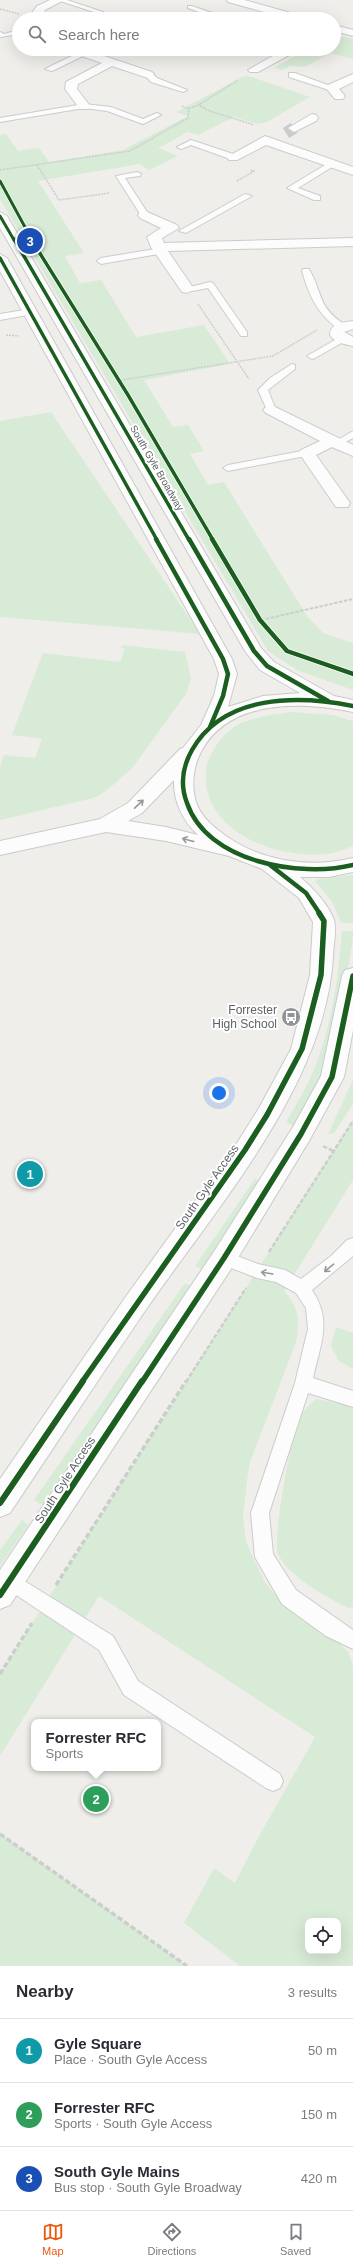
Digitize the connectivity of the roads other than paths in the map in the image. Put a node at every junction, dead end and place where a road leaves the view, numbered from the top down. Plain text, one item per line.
1 (60, 0) edge
2 (232, 0) edge
3 (200, 2) dead end
4 (39, 12) edge
5 (99, 12) dead end
6 (205, 12) edge
7 (276, 12) edge
8 (341, 30) edge
9 (353, 33) edge
10 (0, 34) edge
11 (12, 34) edge
12 (78, 56) edge
13 (89, 56) edge
14 (281, 56) edge
15 (110, 63) junction
16 (49, 69) dead end
17 (254, 70) road end
18 (148, 74) joint
19 (292, 75) dead end
20 (353, 78) edge
21 (183, 90) dead end
22 (335, 92) joint
23 (84, 106) junction
24 (157, 115) dead end
25 (312, 118) dead end
26 (0, 120) edge
27 (270, 141) junction
28 (181, 147) dead end
29 (233, 157) joint
30 (333, 164) junction
31 (353, 171) edge
32 (137, 174) dead end
33 (248, 196) dead end
34 (317, 198) dead end
35 (145, 215) joint
36 (0, 216) edge
37 (178, 229) junction
38 (353, 242) edge
39 (220, 245) junction
40 (160, 249) junction
41 (0, 258) edge
42 (101, 260) dead end
43 (306, 271) dead end
44 (188, 289) joint
45 (30, 312) junction
46 (0, 317) edge
47 (344, 331) edge
48 (244, 334) dead end
49 (312, 356) dead end
50 (292, 367) dead end
51 (271, 410) joint
52 (353, 434) edge
53 (334, 443) junction
54 (353, 451) edge
55 (307, 453) junction
56 (228, 468) dead end
57 (342, 503) dead end
58 (328, 701) junction
59 (353, 706) edge
60 (210, 727) junction
61 (190, 751) junction
62 (106, 826) junction
63 (0, 848) edge
64 (240, 854) junction
65 (270, 865) junction
66 (353, 865) edge
67 (353, 976) edge
68 (353, 1245) edge
69 (224, 1258) junction
70 (302, 1288) junction
71 (303, 1383) junction
72 (353, 1399) edge
73 (0, 1503) edge
74 (5, 1588) edge
75 (353, 1640) edge
76 (273, 1781) dead end

1 - 4 street
1 - 5 lane
2 - 7 street
3 - 6 lane
8 - 9 street
10 - 11 lane
12 - 16 lane
13 - 15 street
14 - 17 street
15 - 18 street
15 - 23 street
18 - 21 lane
19 - 22 lane
20 - 22 street
23 - 24 lane
23 - 26 lane
25 - 27 street
27 - 29 street
27 - 30 street
28 - 29 lane
30 - 31 street
30 - 34 lane
32 - 35 lane
33 - 37 lane
35 - 37 street
36 - 58 street, South Gyle Broadway
37 - 39 street
37 - 40 street
38 - 39 street
39 - 40 street
40 - 42 lane
40 - 44 street
41 - 45 street
43 - 47 lane
44 - 48 lane
45 - 46 lane
45 - 60 street
47 - 49 lane
50 - 51 lane
51 - 53 street
52 - 53 lane
53 - 54 street
53 - 55 street
55 - 56 lane
55 - 57 street
58 - 59 street
58 - 60 street
60 - 61 street
62 -> 61 street
61 - 64 street
62 - 63 street
64 -> 62 street
64 - 65 street
65 - 66 street
65 - 73 street, South Gyle Access
67 - 69 street, South Gyle Access
68 -> 70 lane
70 -> 69 lane
69 - 74 street, South Gyle Access
70 - 71 lane
71 - 72 lane
71 - 75 lane
74 - 76 lane

